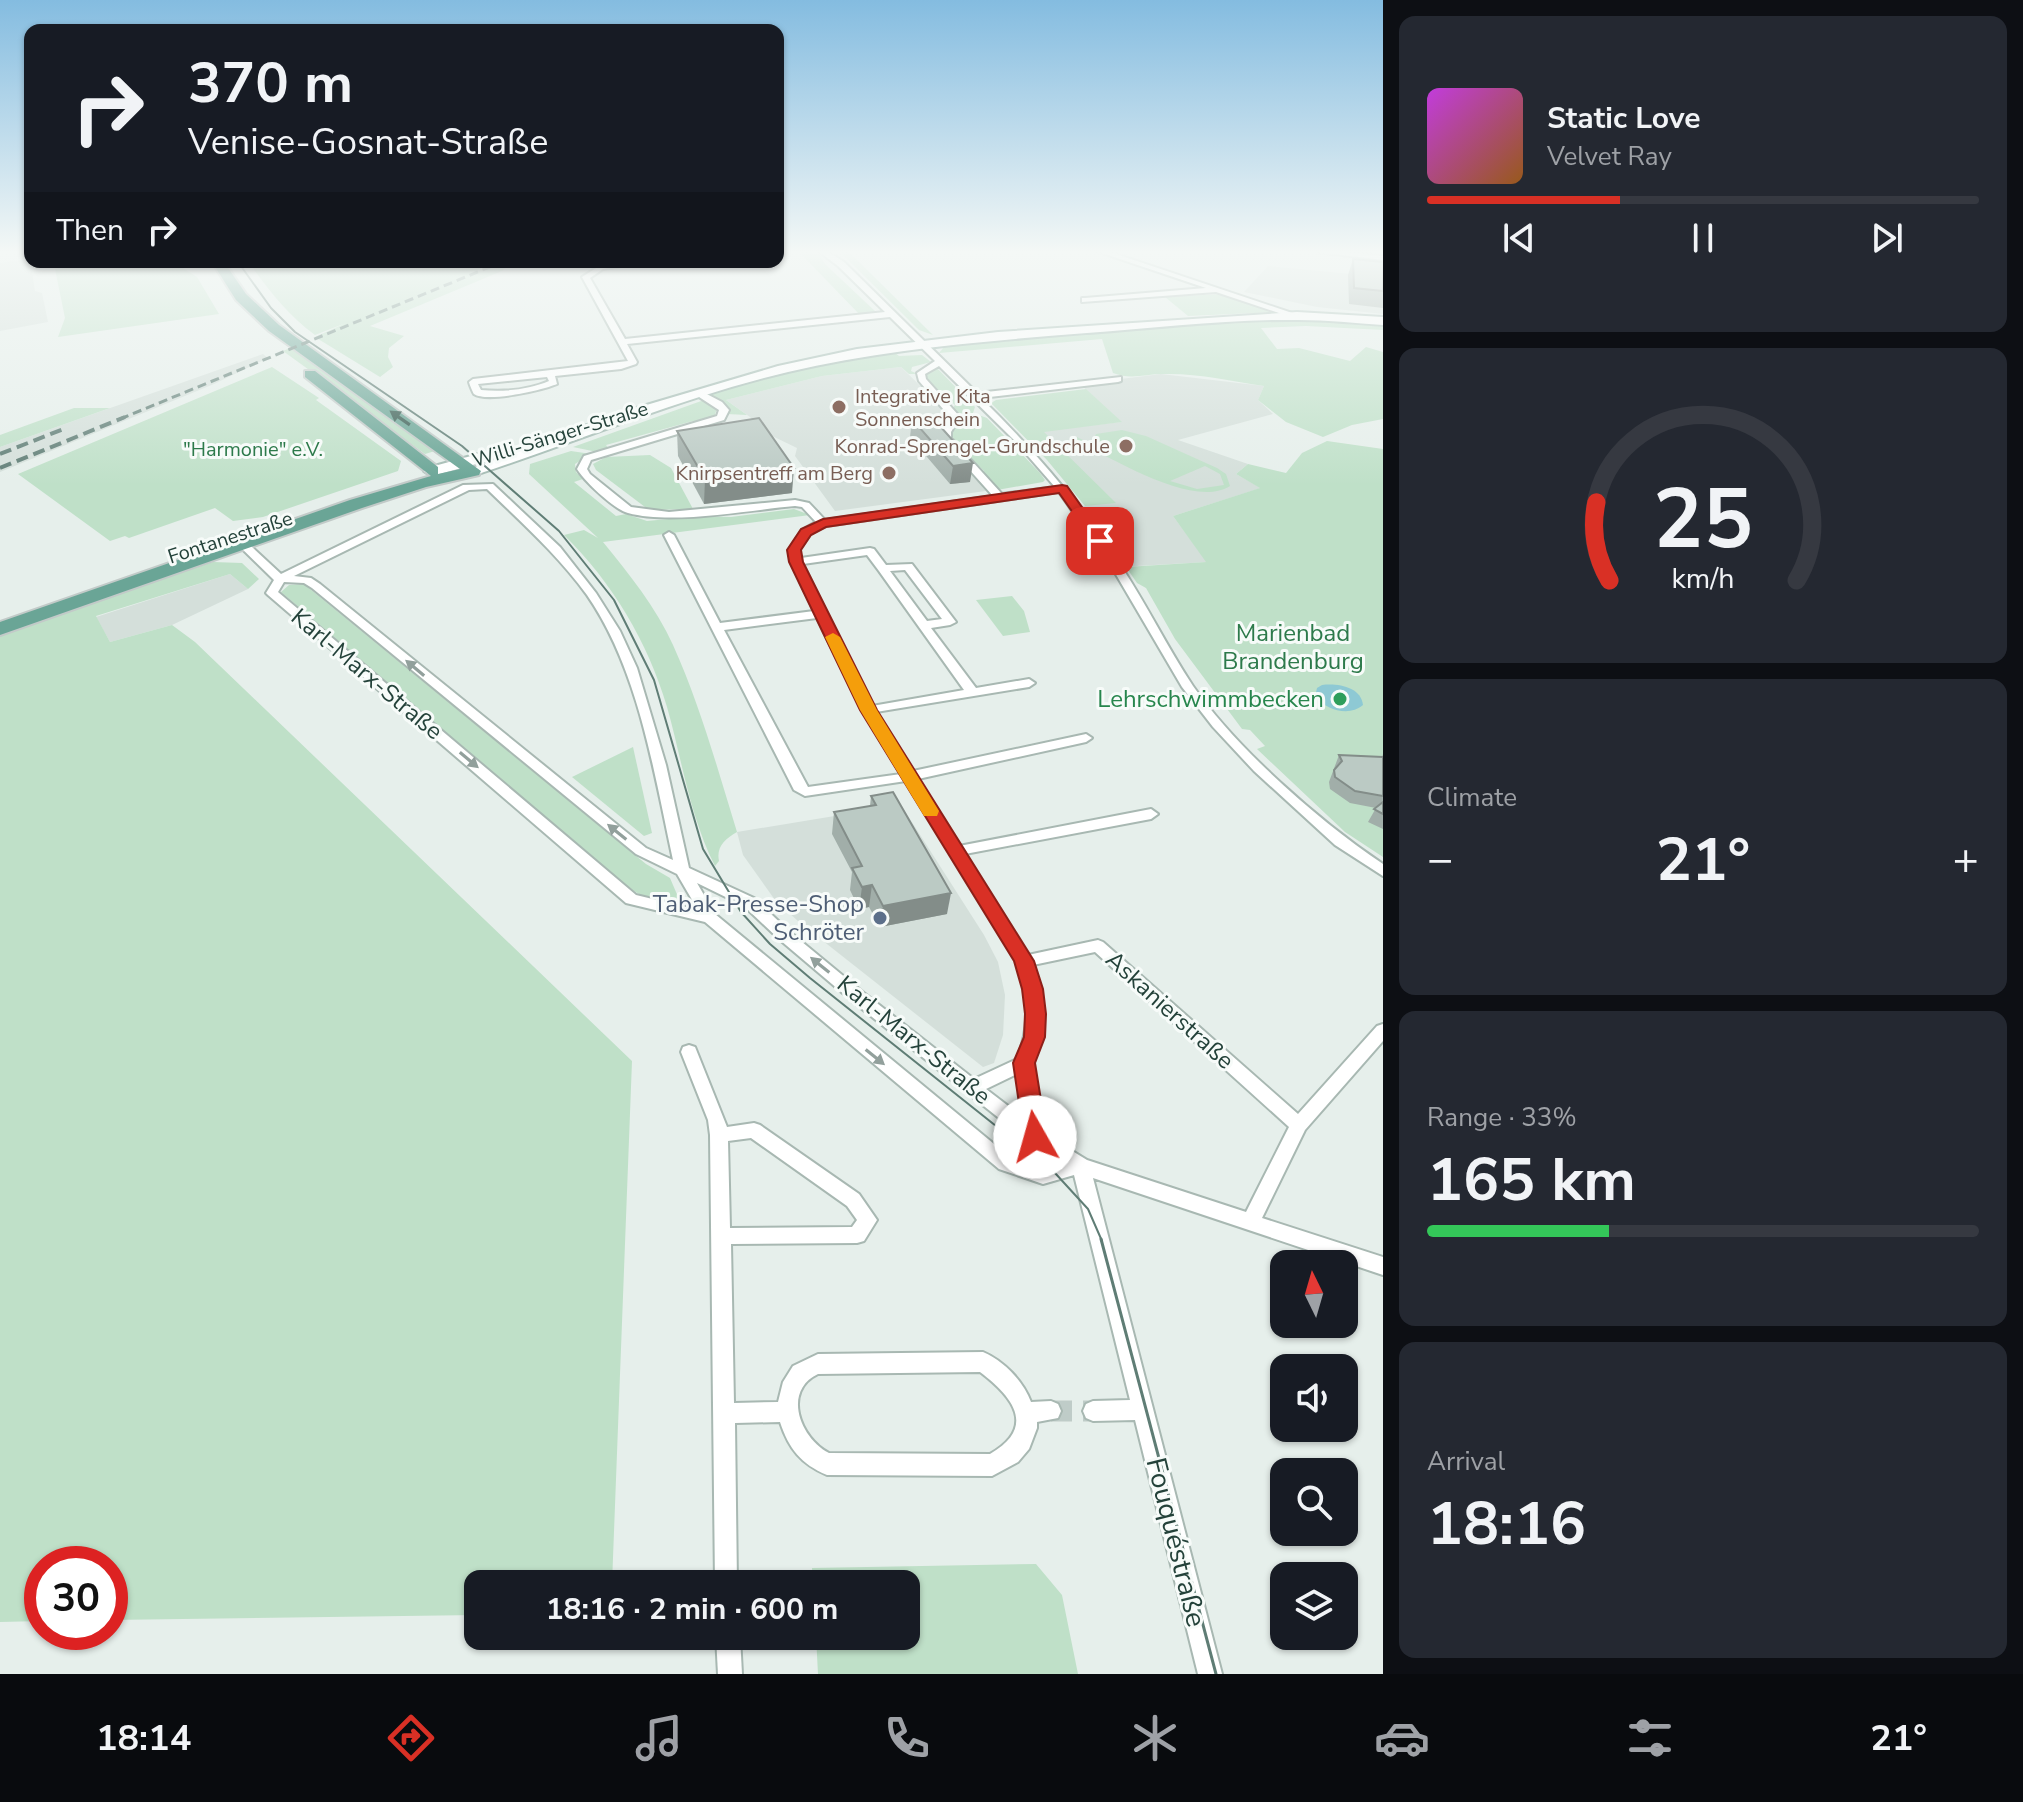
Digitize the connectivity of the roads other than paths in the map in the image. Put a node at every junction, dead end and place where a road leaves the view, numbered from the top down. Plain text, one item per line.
1 (276, 329) edge
2 (616, 329) edge
3 (747, 329) edge
4 (907, 329) edge
5 (1099, 329) edge
6 (624, 342) junction
7 (922, 344) junction
8 (940, 362) junction
9 (300, 368) dead end
10 (550, 374) junction
11 (1118, 379) dead end
12 (699, 393) junction
13 (975, 396) junction
14 (468, 467) junction
15 (436, 474) junction
16 (1062, 489) junction
17 (1000, 498) junction
18 (823, 523) junction
19 (669, 535) dead end
20 (238, 540) junction
21 (796, 562) junction
22 (883, 569) junction
23 (280, 579) junction
24 (821, 614) junction
25 (0, 619) edge
26 (924, 625) junction
27 (718, 627) junction
28 (0, 629) edge
29 (1029, 683) dead end
30 (972, 692) junction
31 (868, 710) junction
32 (1086, 738) dead end
33 (907, 777) junction
34 (1151, 814) dead end
35 (956, 851) junction
36 (1383, 871) edge
37 (683, 872) junction
38 (710, 918) junction
39 (1024, 961) junction
40 (1383, 1030) edge
41 (689, 1052) dead end
42 (1024, 1063) junction
43 (973, 1087) junction
44 (1299, 1125) junction
45 (719, 1135) junction
46 (1035, 1137) junction
47 (1081, 1166) junction
48 (1251, 1221) junction
49 (721, 1236) junction
50 (1383, 1266) edge
51 (1144, 1410) junction
52 (1051, 1411) tunnel mouth
53 (1093, 1411) tunnel mouth
54 (788, 1412) junction
55 (1027, 1412) junction
56 (724, 1413) junction
57 (726, 1570) edge
58 (729, 1650) edge
59 (730, 1674) edge
60 (1210, 1674) edge

14 -> 1 main road
2 - 6 street
3 - 6 street
4 - 7 street
5 - 7 main road, Willi-Sänger-Straße
6 - 10 street
7 - 8 street
7 - 12 main road, Willi-Sänger-Straße
8 - 13 street
8 - 17 street
9 - 15 main road
10 - 10 street
11 - 13 street
12 - 14 main road, Willi-Sänger-Straße
12 - 18 street, Willi-Sänger-Straße
13 - 16 street
14 - 15 main road, Fontanestraße
15 - 20 main road, Fontanestraße
16 - 17 street
16 - 36 street
17 - 18 street
18 - 21 street
19 - 27 street
20 - 23 street, Karl-Marx-Straße
20 - 25 main road, Fontanestraße
20 - 28 main road, Fontanestraße
21 - 22 street
21 - 24 street
22 - 26 street
22 - 26 street
37 -> 23 street, Karl-Marx-Straße
23 - 37 street
23 -> 38 street, Karl-Marx-Straße
24 - 27 street
24 - 31 street
26 - 30 street
27 - 33 street
29 - 30 street
30 - 31 street
31 - 33 street
32 - 33 street
33 - 35 street
34 - 35 street
35 - 39 street
37 - 38 street, Karl-Marx-Straße
43 -> 37 street, Karl-Marx-Straße
38 -> 47 street, Karl-Marx-Straße
39 - 42 street
39 - 44 street, Askanierstraße
40 - 44 street
41 - 45 street
42 - 43 street
42 - 46 street
43 - 46 street, Karl-Marx-Straße
44 - 48 street
45 - 49 street
45 - 49 street
46 - 47 street, Karl-Marx-Straße
47 - 48 street
47 - 51 street, Fouquéstraße
48 - 50 street
49 - 56 street
51 - 53 street
51 - 60 street, Fouquéstraße
52 - 55 street
54 - 55 street
54 - 55 street
54 - 56 street
56 - 57 street
58 - 59 street

